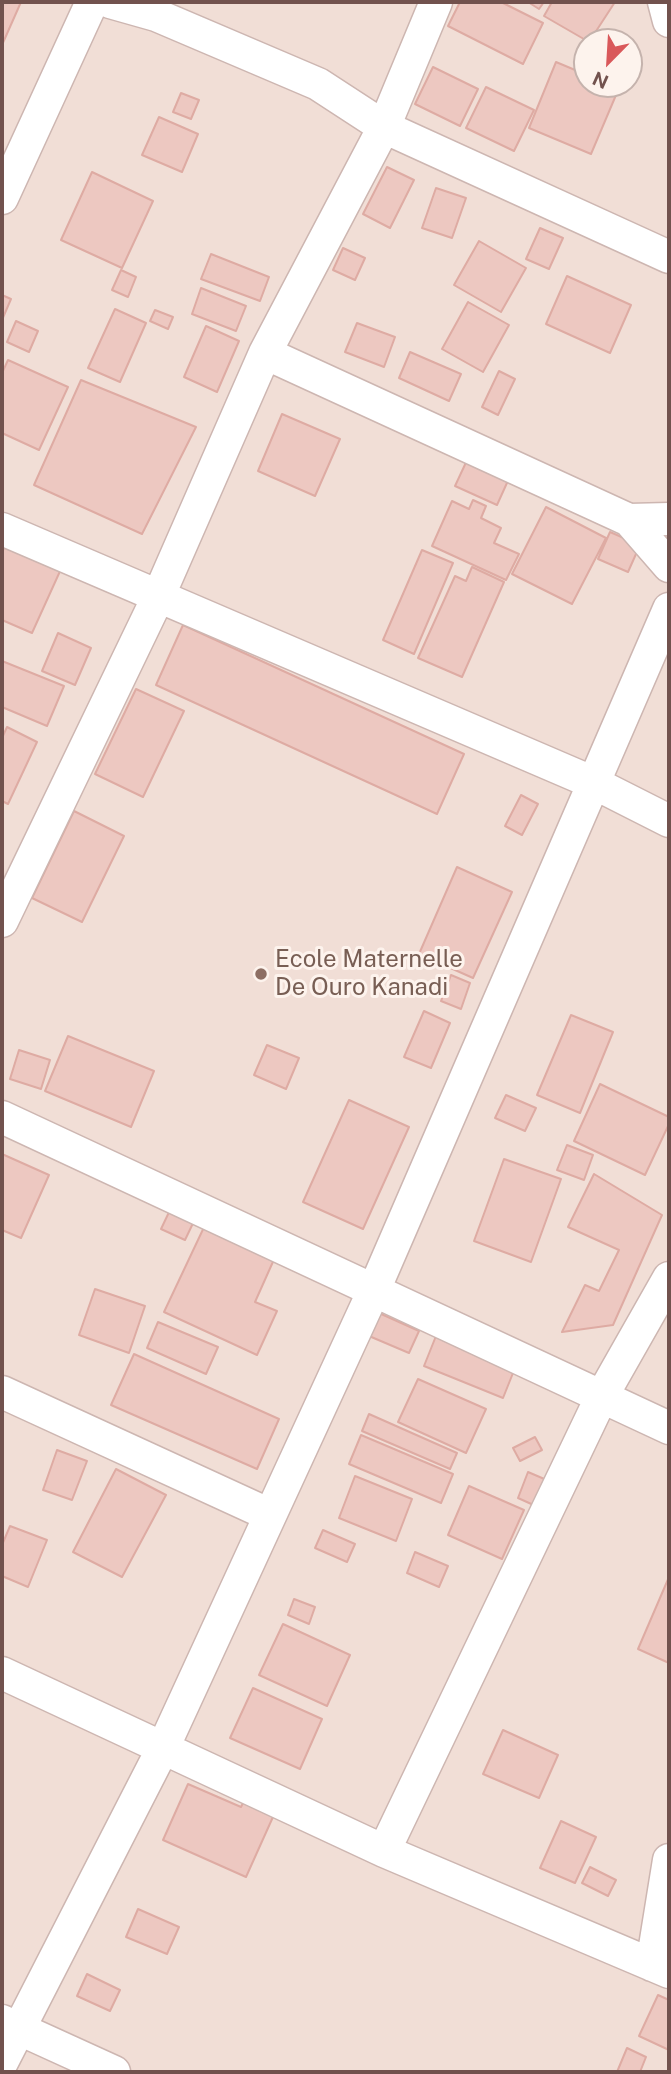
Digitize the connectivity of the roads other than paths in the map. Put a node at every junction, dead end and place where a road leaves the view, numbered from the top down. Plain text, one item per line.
1 (92, 2) edge
2 (110, 2) edge
3 (436, 2) edge
4 (664, 2) edge
5 (669, 21) edge
6 (384, 127) junction
7 (2, 198) edge
8 (669, 257) edge
9 (265, 353) junction
10 (669, 519) edge
11 (629, 520) junction
12 (2, 528) edge
13 (669, 566) edge
14 (159, 595) junction
15 (669, 610) edge
16 (594, 783) junction
17 (669, 821) edge
18 (2, 921) edge
19 (2, 1117) edge
20 (669, 1278) edge
21 (374, 1290) junction
22 (2, 1392) edge
23 (602, 1396) junction
24 (669, 1428) edge
25 (270, 1515) junction
26 (2, 1673) edge
27 (163, 1748) junction
28 (384, 1851) junction
29 (669, 1860) edge
30 (660, 1969) edge
31 (10, 2025) edge
32 (2, 2062) edge
33 (114, 2072) edge

1 - 7 street
2 - 6 street
3 - 6 street
4 - 5 street
6 - 8 street
6 - 9 street
9 - 11 street
9 - 14 street
10 - 11 street
11 - 13 street
12 - 14 street
14 - 16 street
14 - 18 street
15 - 16 street
16 - 17 street
16 - 21 street
19 - 21 street
20 - 23 street
21 - 23 street
21 - 25 street
22 - 25 street
23 - 24 street
23 - 28 street
25 - 27 street
26 - 27 street
27 - 28 street
27 - 31 street
28 - 30 street
29 - 30 street
31 - 32 street
31 - 33 street

